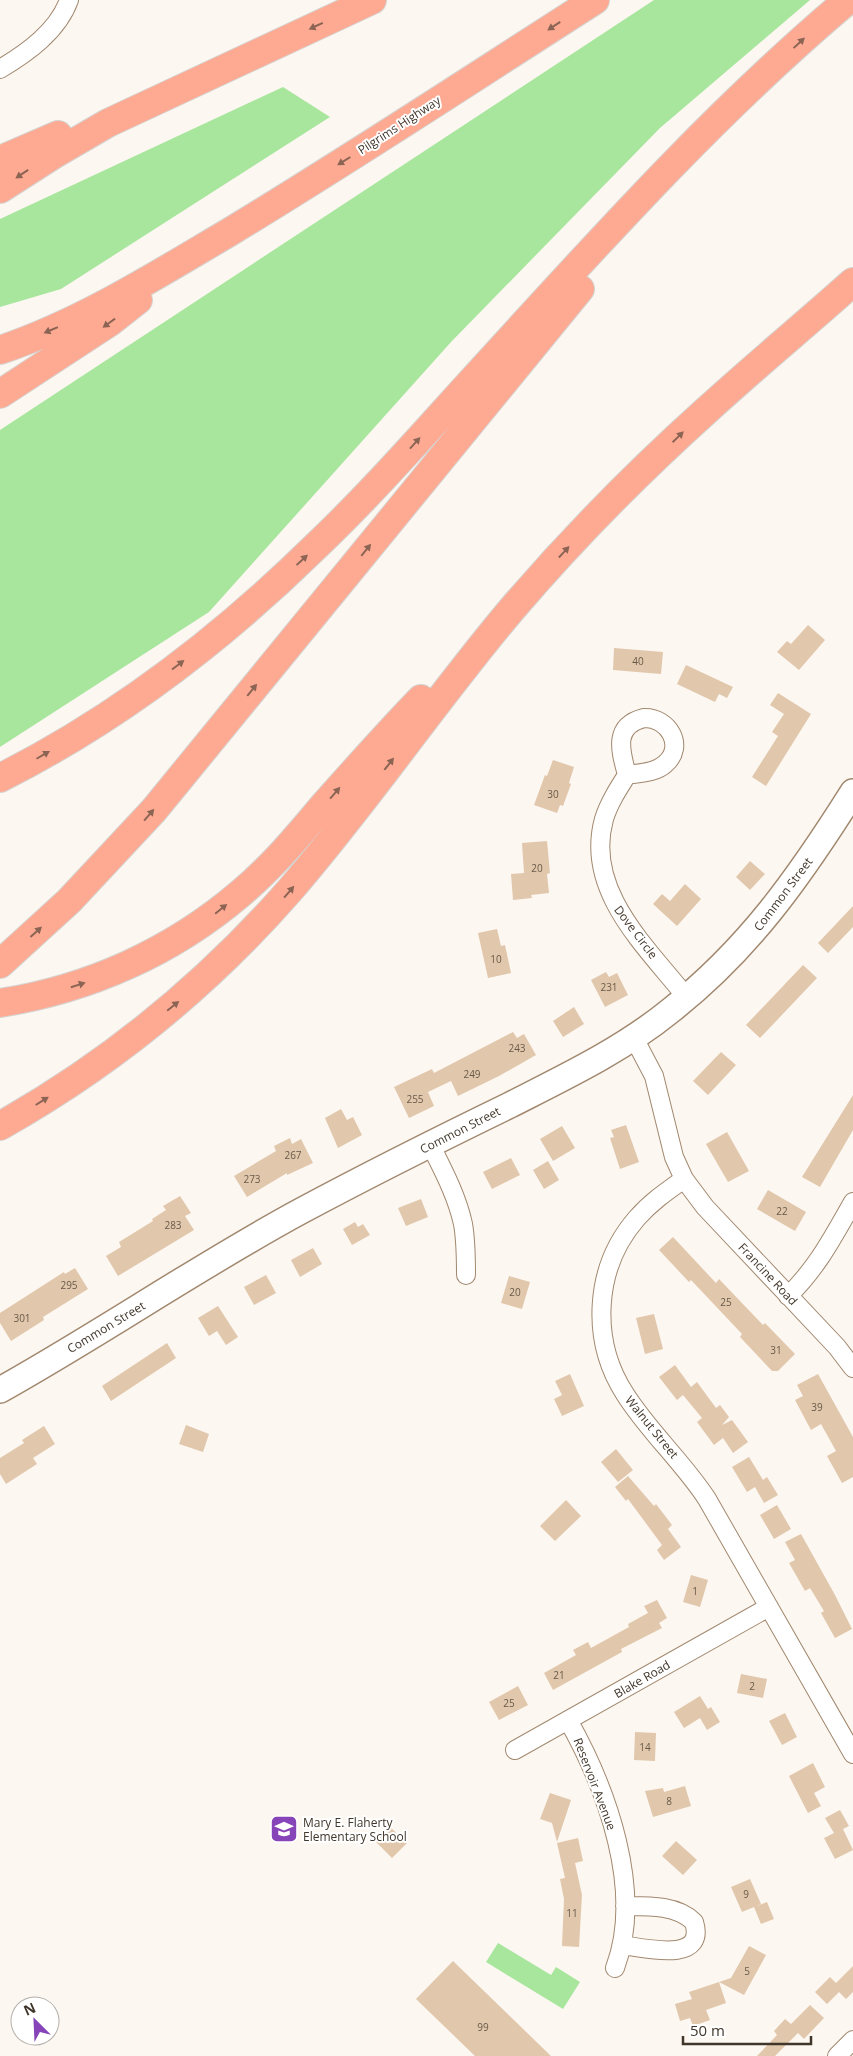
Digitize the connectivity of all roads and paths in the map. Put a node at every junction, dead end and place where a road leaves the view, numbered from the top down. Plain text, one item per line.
1 (69, 0) edge
2 (595, 0) edge
3 (848, 0) edge
4 (368, 2) edge
5 (0, 68) edge
6 (220, 71) junction
7 (0, 160) edge
8 (0, 189) edge
9 (633, 206) junction
10 (202, 249) junction
11 (853, 282) edge
12 (853, 288) edge
13 (801, 328) junction
14 (0, 350) edge
15 (0, 394) edge
16 (531, 588) junction
17 (627, 775) dead end
18 (0, 778) edge
19 (853, 792) edge
20 (0, 964) edge
21 (687, 998) junction
22 (0, 1003) edge
23 (634, 1038) junction
24 (0, 1126) edge
25 (430, 1144) junction
26 (684, 1179) junction
27 (853, 1202) edge
28 (466, 1275) dead end
29 (788, 1296) junction
30 (853, 1368) edge
31 (0, 1390) edge
32 (769, 1606) junction
33 (568, 1720) junction
34 (515, 1750) dead end
35 (853, 1754) edge
36 (625, 1906) junction
37 (622, 1945) junction
38 (615, 1968) dead end
39 (853, 2040) edge
40 (837, 2056) edge

1 - 5 street
2 -> 10 highway, Pilgrims Highway
9 -> 3 highway
4 -> 6 highway
6 - 7 highway
6 -> 8 highway
18 -> 9 highway
20 -> 9 highway
10 -> 14 highway
10 -> 15 highway
11 - 13 highway
12 - 13 highway
16 -> 13 highway
22 -> 16 highway
24 -> 16 highway
17 - 21 street, Dove Circle
19 - 21 street, Common Street
21 - 23 street, Common Street
23 - 25 street, Common Street
23 - 26 street
25 - 28 street
25 - 31 street, Common Street
26 - 29 street, Francine Road
26 - 32 street, Walnut Street
27 - 29 street
29 - 30 street, Francine Road
32 - 33 street, Blake Road
32 - 35 street, Walnut Street
33 - 34 street, Blake Road
33 - 36 street, Reservoir Avenue
36 - 37 street, Reservoir Avenue
36 - 37 street
37 - 38 street, Reservoir Avenue
39 - 40 street

